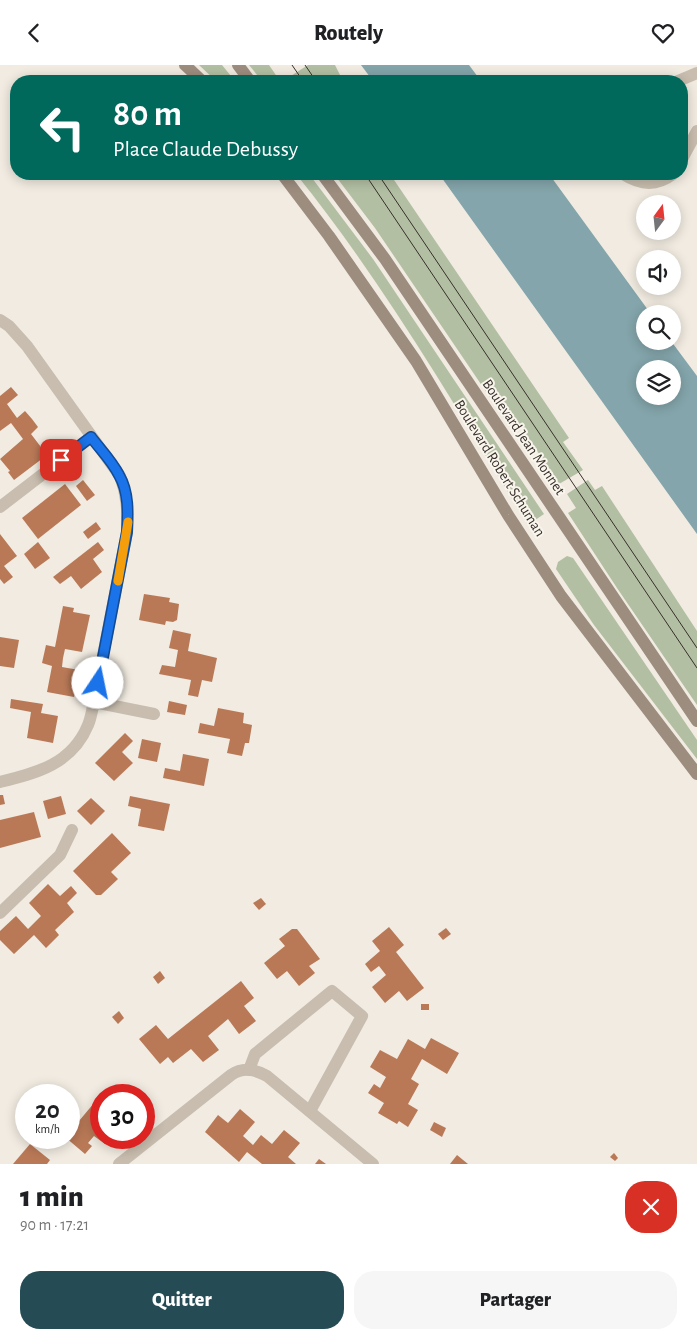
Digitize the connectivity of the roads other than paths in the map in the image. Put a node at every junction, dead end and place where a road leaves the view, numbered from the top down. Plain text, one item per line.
1 (185, 65) edge
2 (196, 75) edge
3 (697, 131) edge
4 (688, 148) edge
5 (287, 180) edge
6 (326, 180) edge
7 (634, 180) edge
8 (665, 180) edge
9 (0, 320) edge
10 (91, 437) junction
11 (0, 507) edge
12 (94, 702) junction
13 (154, 714) dead end
14 (697, 721) edge
15 (697, 774) edge
16 (0, 782) edge
17 (72, 830) dead end
18 (0, 913) edge
19 (249, 1069) junction
20 (310, 1111) junction
21 (119, 1164) edge
22 (373, 1164) edge

1 - 2 main road
3 - 4 street
5 - 15 main road, Boulevard Robert Schuman
6 - 14 main road, Boulevard Jean Monnet
7 - 8 street
9 - 10 street
10 - 11 street
10 - 12 street
12 - 13 street
12 - 16 street
17 - 18 street
19 - 20 street
19 - 20 street
19 - 21 street
20 - 22 street

